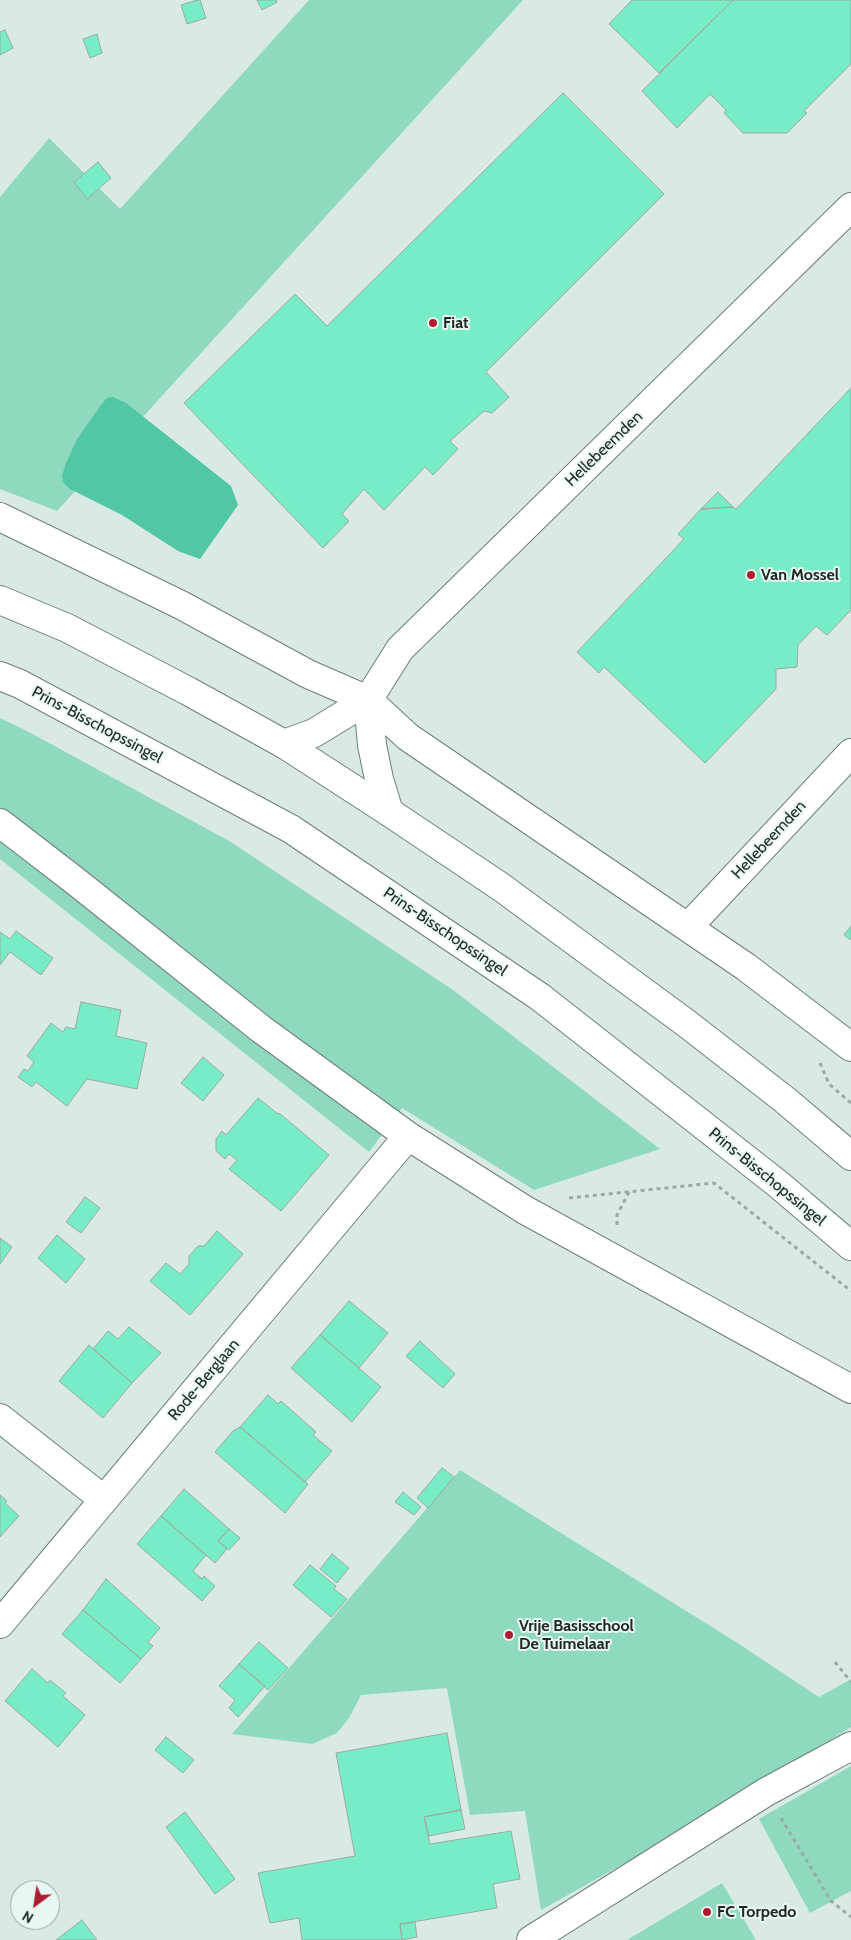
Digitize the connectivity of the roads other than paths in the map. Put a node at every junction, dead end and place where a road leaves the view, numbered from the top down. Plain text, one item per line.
1 (851, 207) edge
2 (0, 517) edge
3 (0, 600) edge
4 (0, 676) edge
5 (368, 700) junction
6 (284, 744) junction
7 (851, 753) edge
8 (389, 812) junction
9 (0, 824) edge
10 (688, 927) junction
11 (851, 1047) edge
12 (408, 1136) junction
13 (851, 1156) edge
14 (851, 1246) edge
15 (851, 1389) edge
16 (0, 1418) edge
17 (103, 1500) junction
18 (0, 1624) edge
19 (851, 1746) edge
20 (531, 1940) edge

1 - 5 main road, Hellebeemden
2 - 5 main road
3 - 6 main road
4 - 14 main road, Prins-Bisschopssingel
5 - 6 main road
5 - 8 main road
5 - 10 main road
6 - 8 main road
7 - 10 main road, Hellebeemden
8 - 13 main road
9 - 12 main road
10 - 11 main road
12 - 15 main road
12 - 17 main road, Rode-Berglaan
16 - 17 main road
17 - 18 main road, Rode-Berglaan
19 - 20 main road

